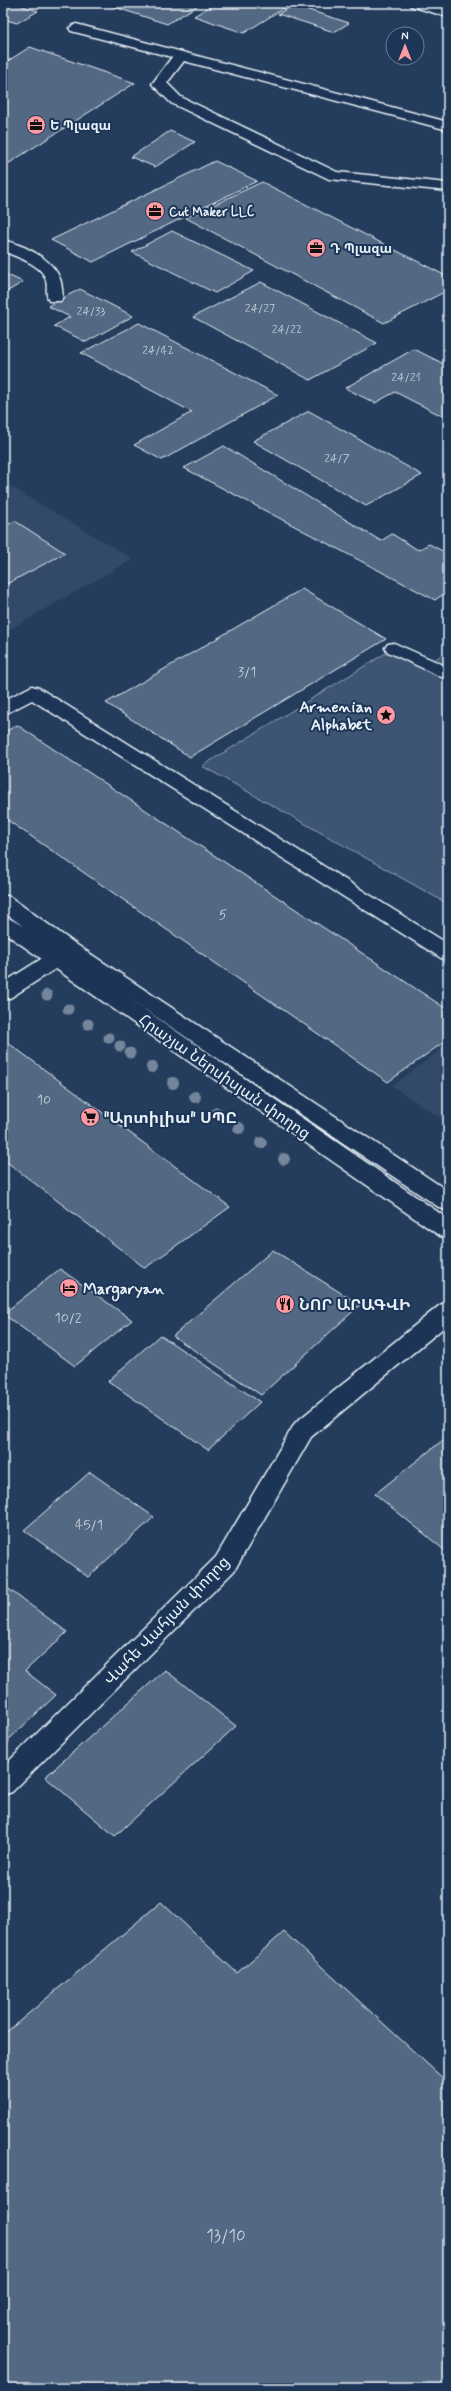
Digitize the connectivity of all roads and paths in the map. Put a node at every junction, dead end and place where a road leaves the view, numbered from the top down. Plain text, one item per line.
1 (416, 3) edge
2 (448, 13) edge
3 (76, 28) dead end
4 (180, 56) junction
5 (448, 126) edge
6 (448, 187) edge
7 (3, 245) edge
8 (55, 298) dead end
9 (394, 648) dead end
10 (448, 674) edge
11 (3, 709) edge
12 (3, 902) edge
13 (3, 922) edge
14 (448, 953) edge
15 (56, 958) junction
16 (3, 993) edge
17 (448, 1202) edge
18 (448, 1230) edge
19 (448, 1311) edge
20 (3, 1784) edge

1 - 2 street
3 - 4 street
4 - 5 street
4 - 6 street
7 - 8 street
9 - 10 street
11 - 14 street
12 - 17 street, Հրաչյա Ներսիսյան փողոց
13 - 15 street, Հրաչյա Ներսիսյան փողոց
15 - 16 street
15 - 18 street, Հրաչյա Ներսիսյան փողոց
19 - 20 street, Վահե Վահյան փողոց

